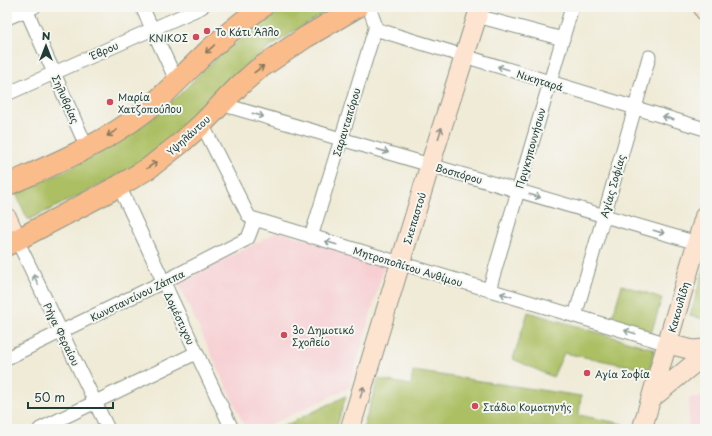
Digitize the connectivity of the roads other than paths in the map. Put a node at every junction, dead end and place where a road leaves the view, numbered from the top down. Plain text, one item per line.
1 (142, 7) edge
2 (202, 7) edge
3 (262, 7) edge
4 (357, 7) edge
5 (370, 7) edge
6 (572, 7) edge
7 (703, 7) edge
8 (28, 8) edge
9 (479, 11) edge
10 (705, 11) edge
11 (7, 18) edge
12 (152, 29) junction
13 (374, 29) junction
14 (563, 39) junction
15 (464, 56) junction
16 (649, 56) dead end
17 (54, 73) junction
18 (177, 82) junction
19 (549, 82) junction
20 (7, 94) edge
21 (221, 104) junction
22 (635, 108) junction
23 (202, 124) junction
24 (705, 129) edge
25 (341, 139) junction
26 (87, 148) junction
27 (430, 165) junction
28 (7, 185) edge
29 (119, 186) junction
30 (518, 191) junction
31 (705, 215) edge
32 (604, 216) junction
33 (7, 218) edge
34 (255, 220) junction
35 (311, 237) junction
36 (12, 242) edge
37 (697, 243) junction
38 (400, 264) junction
39 (163, 282) junction
40 (489, 290) junction
41 (575, 316) junction
42 (61, 332) junction
43 (668, 344) junction
44 (705, 349) edge
45 (196, 353) junction
46 (705, 353) edge
47 (7, 358) edge
48 (651, 399) junction
49 (95, 402) junction
50 (227, 428) edge
51 (40, 429) edge
52 (108, 429) edge
53 (350, 429) edge
54 (642, 429) edge

1 - 12 street
2 - 12 street, Έβρου
3 -> 18 main road
21 -> 4 main road, Υψηλάντου
5 - 13 street, Σαρανταπόρου
6 - 14 street, Πριγκηποννήσων
7 - 10 street
8 - 11 street
8 - 17 street, Σηλυβρίας
9 - 14 street
9 - 15 street, Σκεπαστού
12 - 17 street, Έβρου
12 - 18 street
13 - 15 street, Νικηταρά
13 - 25 street, Σαρανταπόρου
14 - 19 street, Πριγκηποννήσων
19 -> 15 street, Νικηταρά
27 -> 15 street, Σκεπαστού
16 - 22 street, Αγίας Σοφίας
17 - 20 street, Έβρου
17 - 26 street, Σηλυβρίας
18 -> 26 main road
19 - 22 street, Νικηταρά
19 - 30 street, Πριγκηποννήσων
21 - 23 main road, Υψηλάντου
21 -> 25 street, Βοσπόρου
24 -> 22 street, Νικηταρά
22 - 32 street, Αγίας Σοφίας
29 -> 23 main road, Υψηλάντου
23 - 34 street
25 -> 27 street, Βοσπόρου
25 - 35 street, Σαρανταπόρου
26 - 28 main road
27 - 30 street, Βοσπόρου
27 - 38 street, Σκεπαστού
29 - 36 main road, Υψηλάντου
29 - 39 street, Δομέστιχου
30 -> 32 street, Βοσπόρου
30 - 40 street, Πριγκηποννήσων
31 - 37 street, Κακουλίδη
32 -> 37 street, Βοσπόρου
32 - 41 street, Αγίας Σοφίας
33 - 36 street
34 - 35 street, Μητροπολίτου Ανθίμου
34 - 39 street, Κωνσταντίνου Ζάππα
38 -> 35 street, Μητροπολίτου Ανθίμου
42 -> 36 street, Ρήγα Φεραίου
37 - 43 street, Κακουλίδη
38 - 40 street, Μητροπολίτου Ανθίμου
53 -> 38 street, Σκεπαστού
39 - 42 street, Κωνσταντίνου Ζάππα
39 - 45 street, Δομέστιχου
41 -> 40 street, Μητροπολίτου Ανθίμου
43 -> 41 street, Μητροπολίτου Ανθίμου
42 - 47 street, Κωνσταντίνου Ζάππα
42 - 49 street, Ρήγα Φεραίου
43 - 44 street
43 - 48 street, Κακουλίδη
45 - 49 street
45 - 50 street, Δομέστιχου
46 - 48 street
48 - 54 street, Κακουλίδη
49 - 51 street
49 - 52 street, Ρήγα Φεραίου

